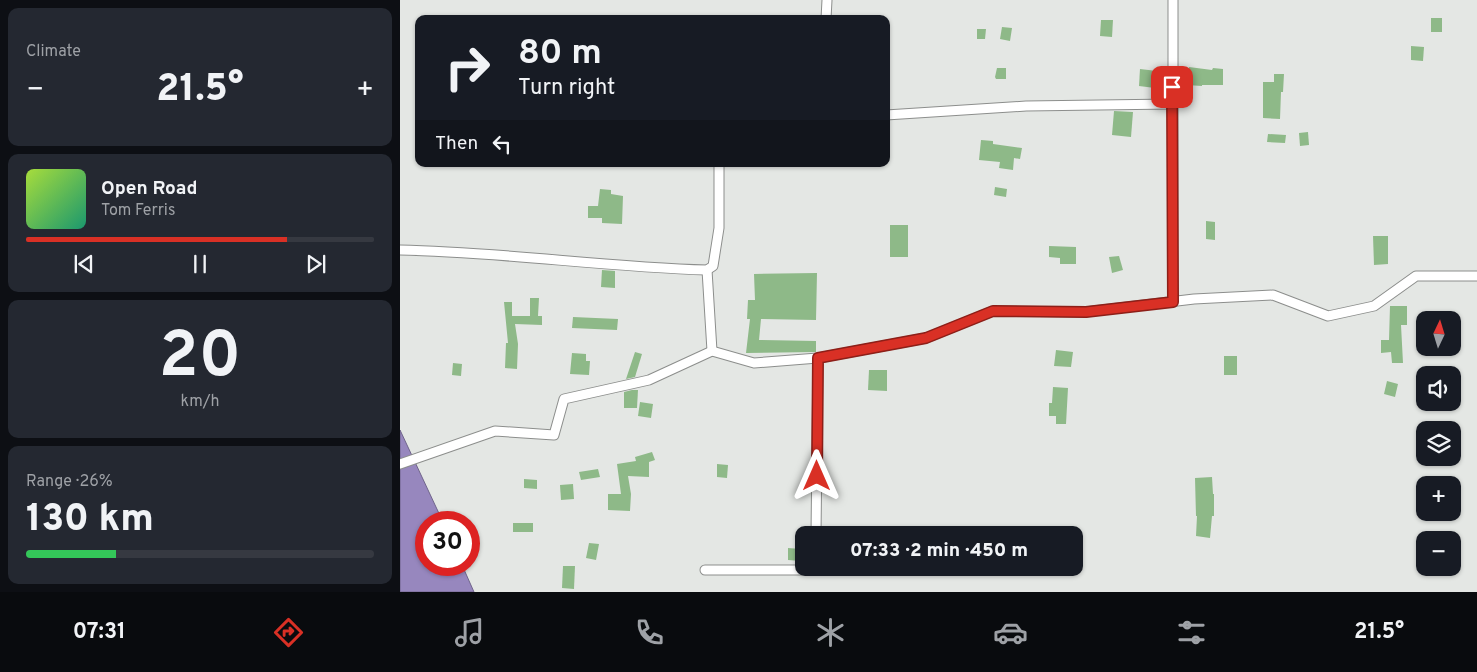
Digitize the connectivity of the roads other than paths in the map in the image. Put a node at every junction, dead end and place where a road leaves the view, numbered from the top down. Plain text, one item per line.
1 (827, 0) edge
2 (1173, 0) edge
3 (826, 15) edge
4 (1172, 104) junction
5 (890, 115) edge
6 (719, 167) edge
7 (400, 250) edge
8 (707, 270) junction
9 (1477, 276) edge
10 (1173, 302) junction
11 (712, 351) junction
12 (818, 358) junction
13 (400, 464) edge
14 (816, 526) edge
15 (705, 570) dead end
16 (795, 570) edge

1 - 3 street
2 - 4 street
4 - 5 street
4 - 10 street
6 - 8 street
7 - 8 street
8 - 11 street
9 - 10 street
10 - 12 street
11 - 12 street
11 - 13 street
12 - 14 street
15 - 16 street

